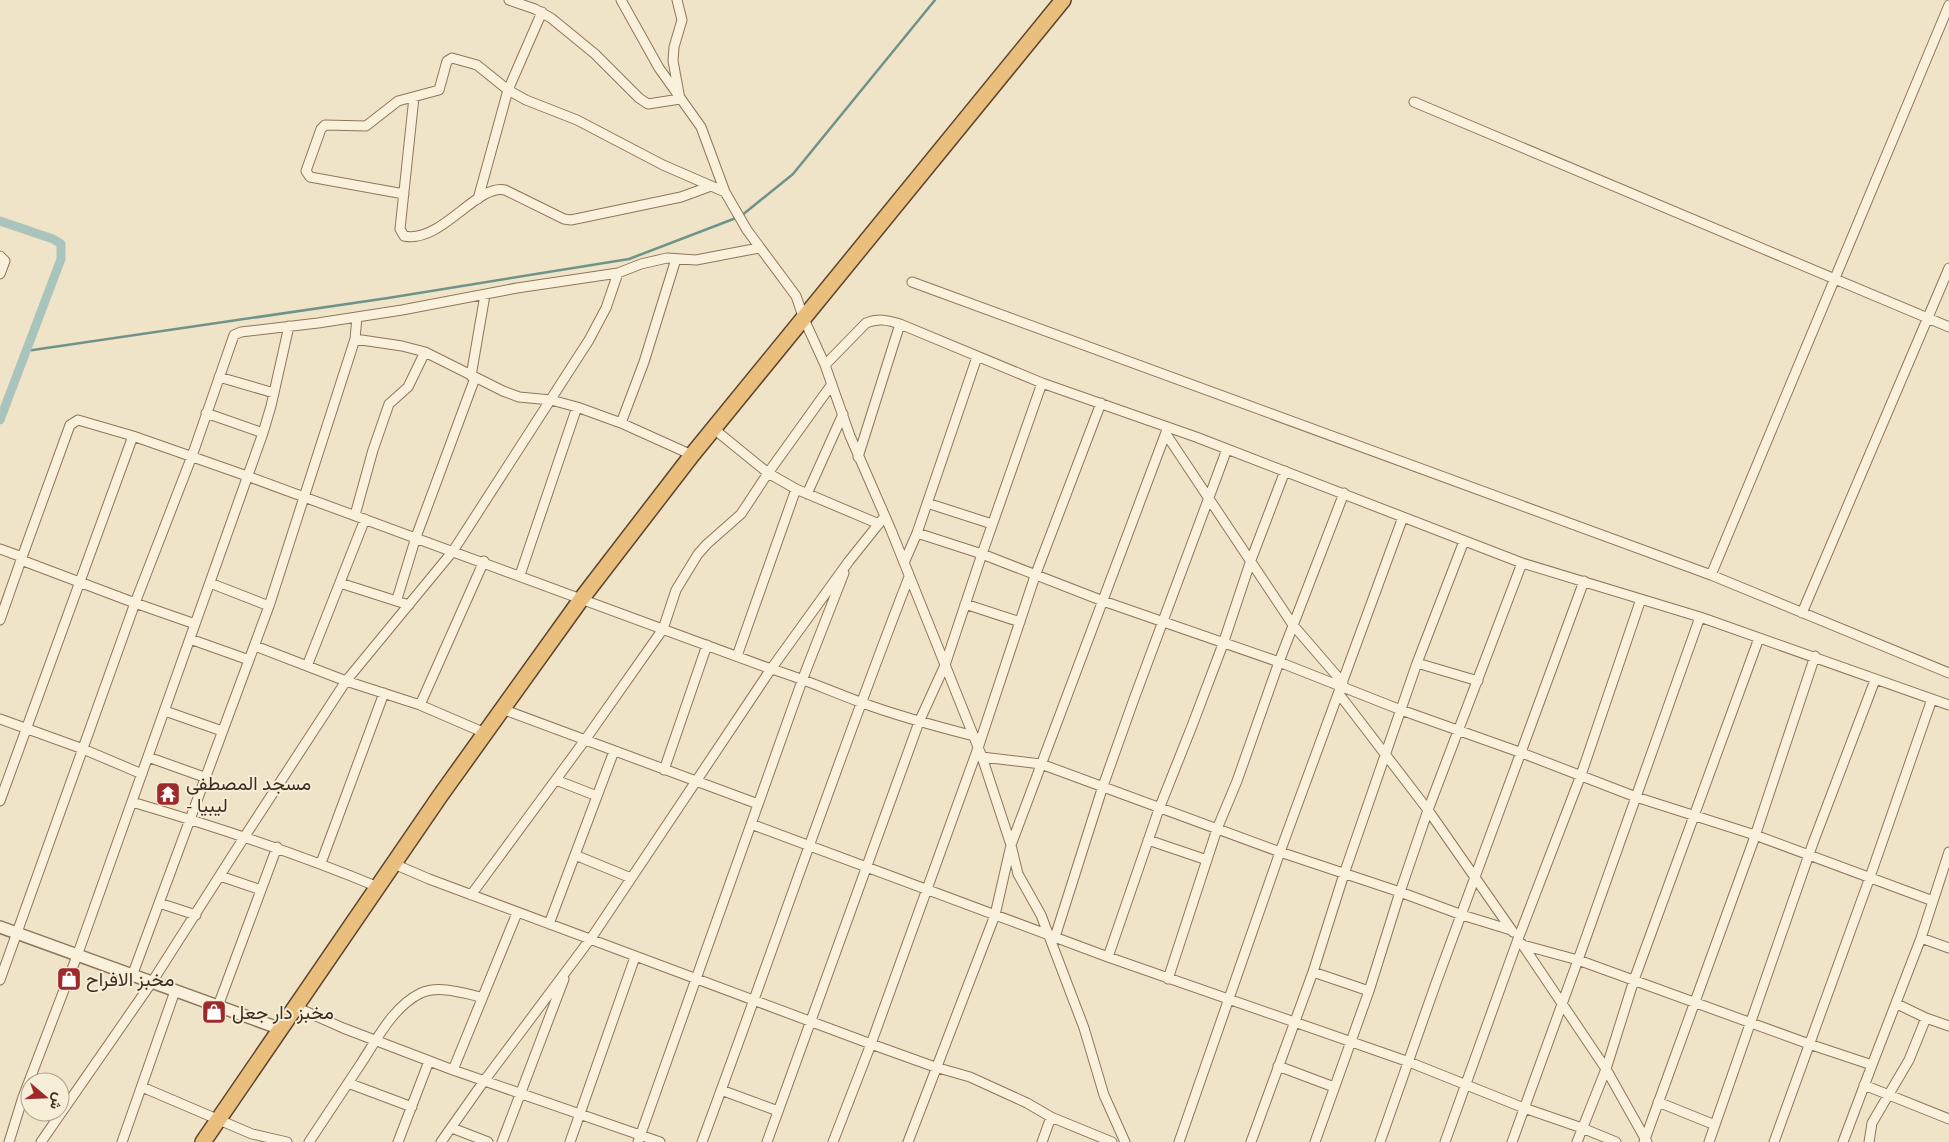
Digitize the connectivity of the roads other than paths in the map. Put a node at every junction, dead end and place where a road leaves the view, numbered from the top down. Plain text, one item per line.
1 (509, 0) edge
2 (621, 0) edge
3 (677, 0) edge
4 (1063, 0) edge
5 (1949, 5) edge
6 (542, 12) junction
7 (508, 90) junction
8 (414, 96) junction
9 (680, 99) junction
10 (1414, 102) dead end
11 (711, 186) junction
12 (725, 192) junction
13 (404, 194) junction
14 (478, 198) junction
15 (760, 248) junction
16 (0, 256) edge
17 (676, 259) junction
18 (1949, 268) edge
19 (618, 273) junction
20 (0, 274) edge
21 (1835, 279) junction
22 (912, 282) dead end
23 (485, 295) junction
24 (357, 317) junction
25 (1928, 318) junction
26 (804, 319) junction
27 (900, 324) junction
28 (289, 326) junction
29 (1949, 327) edge
30 (355, 338) junction
31 (425, 352) junction
32 (977, 357) junction
33 (825, 365) junction
34 (219, 377) junction
35 (473, 377) junction
36 (1042, 382) junction
37 (832, 384) junction
38 (274, 393) junction
39 (550, 400) junction
40 (1101, 403) junction
41 (577, 408) junction
42 (206, 413) junction
43 (843, 414) junction
44 (621, 423) junction
45 (714, 429) junction
46 (1167, 430) junction
47 (263, 433) junction
48 (133, 436) junction
49 (1227, 449) junction
50 (692, 455) junction
51 (192, 456) junction
52 (858, 456) junction
53 (1285, 471) junction
54 (768, 473) junction
55 (247, 476) junction
56 (796, 490) junction
57 (807, 494) junction
58 (1344, 494) junction
59 (304, 496) junction
60 (1209, 499) junction
61 (927, 502) junction
62 (355, 515) junction
63 (885, 516) junction
64 (1403, 517) junction
65 (365, 519) junction
66 (879, 524) junction
67 (992, 524) junction
68 (917, 533) junction
69 (416, 537) junction
70 (1464, 541) junction
71 (0, 549) edge
72 (453, 551) junction
73 (982, 554) junction
74 (22, 558) junction
75 (1251, 560) junction
76 (849, 561) junction
77 (484, 562) junction
78 (1522, 563) junction
79 (904, 564) junction
80 (520, 575) junction
81 (1711, 575) junction
82 (1035, 576) junction
83 (909, 577) junction
84 (1584, 581) junction
85 (79, 582) junction
86 (340, 583) junction
87 (210, 584) junction
88 (582, 598) junction
89 (397, 599) junction
90 (1641, 600) junction
91 (1103, 601) junction
92 (135, 603) junction
93 (965, 604) junction
94 (409, 605) junction
95 (269, 606) junction
96 (1802, 612) junction
97 (1700, 617) junction
98 (0, 620) edge
99 (1020, 622) junction
100 (1162, 622) junction
101 (195, 624) junction
102 (1293, 625) junction
103 (663, 629) junction
104 (1759, 638) junction
105 (190, 639) junction
106 (1223, 644) junction
107 (706, 645) junction
108 (254, 646) junction
109 (737, 656) junction
110 (1815, 656) junction
111 (249, 660) junction
112 (1279, 662) junction
113 (1417, 663) junction
114 (945, 664) junction
115 (307, 666) junction
116 (771, 669) junction
117 (1949, 673) edge
118 (803, 678) junction
119 (1875, 680) junction
120 (346, 681) junction
121 (1478, 681) junction
122 (1342, 688) junction
123 (384, 693) junction
124 (1932, 699) junction
125 (860, 702) junction
126 (420, 705) junction
127 (1949, 705) edge
128 (502, 709) junction
129 (1400, 710) junction
130 (165, 711) junction
131 (0, 719) edge
132 (918, 722) junction
133 (26, 728) junction
134 (1459, 730) junction
135 (222, 731) junction
136 (485, 734) junction
137 (974, 736) junction
138 (586, 740) junction
139 (978, 748) junction
140 (83, 749) junction
141 (614, 751) junction
142 (1522, 753) junction
143 (1387, 755) junction
144 (148, 757) junction
145 (982, 757) junction
146 (1041, 764) junction
147 (664, 770) junction
148 (142, 774) junction
149 (1581, 775) junction
150 (204, 777) junction
151 (556, 780) junction
152 (696, 782) junction
153 (1103, 786) junction
154 (597, 796) junction
155 (1636, 796) junction
156 (0, 801) edge
157 (132, 802) junction
158 (758, 804) junction
159 (1159, 809) junction
160 (1428, 810) junction
161 (1695, 816) junction
162 (189, 819) junction
163 (751, 824) junction
164 (1217, 829) junction
165 (1755, 835) junction
166 (245, 836) junction
167 (1148, 840) junction
168 (1012, 845) junction
169 (810, 846) junction
170 (277, 847) junction
171 (1280, 852) junction
172 (1949, 852) edge
173 (575, 855) junction
174 (1809, 855) junction
175 (1207, 860) junction
176 (321, 863) junction
177 (394, 864) junction
178 (867, 867) junction
179 (1946, 872) edge
180 (1344, 874) junction
181 (220, 876) junction
182 (1870, 877) junction
183 (632, 878) junction
184 (1476, 878) junction
185 (378, 887) junction
186 (926, 889) junction
187 (261, 890) junction
188 (1400, 892) junction
189 (471, 895) junction
190 (1933, 901) junction
191 (160, 902) junction
192 (517, 912) junction
193 (196, 915) junction
194 (995, 915) junction
195 (1462, 915) junction
196 (549, 924) junction
197 (0, 927) edge
198 (1512, 930) junction
199 (16, 934) junction
200 (1052, 936) junction
201 (1921, 938) junction
202 (589, 940) junction
203 (1520, 942) junction
204 (1949, 948) edge
205 (77, 956) junction
206 (635, 956) junction
207 (1108, 957) junction
208 (1578, 960) junction
209 (567, 969) junction
210 (1313, 972) junction
211 (132, 976) junction
212 (1168, 979) junction
213 (0, 980) edge
214 (695, 980) junction
215 (1634, 980) junction
216 (152, 982) junction
217 (175, 991) junction
218 (1369, 991) junction
219 (481, 997) junction
220 (1230, 999) junction
221 (754, 1000) junction
222 (1562, 1002) junction
223 (1693, 1003) junction
224 (1897, 1004) junction
225 (218, 1006) junction
226 (296, 1007) junction
227 (1926, 1018) junction
228 (811, 1022) junction
229 (1749, 1023) junction
230 (1294, 1024) junction
231 (1949, 1026) edge
232 (281, 1029) junction
233 (376, 1041) junction
234 (1350, 1043) junction
235 (871, 1044) junction
236 (1809, 1044) junction
237 (429, 1061) junction
238 (1409, 1062) junction
239 (1872, 1065) junction
240 (1278, 1066) junction
241 (935, 1067) junction
242 (1606, 1069) junction
243 (453, 1070) junction
244 (36, 1072) edge
245 (484, 1081) junction
246 (348, 1083) junction
247 (1466, 1085) junction
248 (1864, 1085) junction
249 (142, 1087) junction
250 (1334, 1087) junction
251 (722, 1090) junction
252 (520, 1094) junction
253 (1888, 1096) junction
254 (70, 1098) edge
255 (1658, 1102) junction
256 (412, 1107) junction
257 (1524, 1108) junction
258 (778, 1111) junction
259 (579, 1113) junction
260 (20, 1116) edge
261 (1051, 1118) junction
262 (219, 1119) junction
263 (1949, 1119) edge
264 (53, 1122) edge
265 (1715, 1125) junction
266 (452, 1128) junction
267 (1582, 1128) junction
268 (639, 1138) edge
269 (1645, 1141) edge
270 (9, 1142) edge
271 (41, 1142) edge
272 (122, 1142) edge
273 (203, 1142) edge
274 (287, 1142) edge
275 (309, 1142) edge
276 (398, 1142) edge
277 (441, 1142) edge
278 (488, 1142) edge
279 (502, 1142) edge
280 (570, 1142) edge
281 (660, 1142) edge
282 (702, 1142) edge
283 (767, 1142) edge
284 (833, 1142) edge
285 (908, 1142) edge
286 (1042, 1142) edge
287 (1112, 1142) edge
288 (1125, 1142) edge
289 (1179, 1142) edge
290 (1251, 1142) edge
291 (1315, 1142) edge
292 (1380, 1142) edge
293 (1445, 1142) edge
294 (1512, 1142) edge
295 (1577, 1142) edge
296 (1616, 1142) edge
297 (1709, 1142) edge
298 (1774, 1142) edge
299 (1843, 1142) edge
300 (1869, 1142) edge

1 - 6 street
2 - 9 street
3 - 9 street
4 - 26 highway
5 - 21 street
6 - 7 street
6 - 9 street
7 - 8 street
7 - 11 street
7 - 14 street
8 - 13 street
8 - 13 street
9 - 12 street
10 - 21 street
11 - 12 street
11 - 14 street
12 - 15 street
13 - 14 street
15 - 17 street
15 - 26 street
16 - 20 street
17 - 19 street
17 - 44 street
18 - 25 street
19 - 23 street
19 - 39 street
21 - 25 street
21 - 81 street
22 - 81 street
23 - 24 street
23 - 35 street
24 - 28 street
24 - 30 street
25 - 29 street
25 - 96 street
26 - 33 street
26 - 45 highway
27 - 32 street
27 - 33 street
27 - 52 street
28 - 34 street
28 - 38 street
30 - 31 street
30 - 59 street
31 - 35 street
31 - 62 street
32 - 36 street
32 - 61 street
33 - 37 street
34 - 38 street
34 - 42 street
35 - 39 street
35 - 69 street
36 - 40 street
36 - 67 street
37 - 43 street
37 - 54 street
38 - 47 street
39 - 41 street
39 - 72 street
40 - 46 street
40 - 82 street
41 - 44 street
41 - 80 street
42 - 47 street
42 - 51 street
43 - 52 street
43 - 57 street
44 - 50 street
45 - 50 highway
45 - 54 street
46 - 49 street
46 - 60 street
46 - 91 street
47 - 55 street
48 - 51 street
48 - 74 street
48 - 85 street
49 - 53 street
49 - 60 street
50 - 88 highway
51 - 55 street
51 - 92 street
52 - 63 street
53 - 58 street
53 - 75 street
54 - 56 street
54 - 103 street
55 - 59 street
55 - 87 street
56 - 57 street
56 - 109 street
57 - 66 street
58 - 64 street
58 - 102 street
59 - 62 street
59 - 95 street
60 - 75 street
60 - 100 street
61 - 67 street
61 - 68 street
62 - 65 street
63 - 66 street
63 - 79 street
64 - 70 street
64 - 122 street
65 - 69 street
65 - 86 street
66 - 76 street
67 - 73 street
68 - 73 street
68 - 79 street
69 - 72 street
69 - 89 street
70 - 78 street
70 - 113 street
71 - 74 street
72 - 77 street
72 - 94 street
73 - 82 street
73 - 93 street
74 - 85 street
74 - 98 street
75 - 102 street
75 - 106 street
76 - 116 street
76 - 118 street
77 - 80 street
77 - 126 street
78 - 84 street
78 - 121 street
79 - 83 street
80 - 88 street
81 - 96 street
82 - 91 street
82 - 99 street
83 - 114 street
83 - 125 street
84 - 90 street
84 - 142 street
85 - 92 street
85 - 133 street
86 - 89 street
86 - 115 street
87 - 95 street
87 - 101 street
88 - 103 street
88 - 128 highway
89 - 94 street
90 - 97 street
90 - 149 street
91 - 100 street
91 - 146 street
92 - 101 street
92 - 140 street
93 - 99 street
93 - 114 street
94 - 120 street
95 - 108 street
96 - 117 street
97 - 104 street
97 - 155 street
99 - 139 street
100 - 106 street
100 - 153 street
101 - 105 street
102 - 112 street
102 - 122 street
103 - 107 street
103 - 138 street
104 - 110 street
104 - 161 street
105 - 111 street
105 - 130 street
106 - 112 street
106 - 159 street
107 - 109 street
107 - 147 street
108 - 111 street
108 - 115 street
109 - 116 street
110 - 119 street
110 - 165 street
111 - 135 street
112 - 122 street
112 - 164 street
113 - 121 street
113 - 129 street
114 - 132 street
114 - 137 street
115 - 120 street
116 - 118 street
116 - 152 street
118 - 125 street
118 - 158 street
119 - 124 street
119 - 174 street
120 - 123 street
120 - 166 street
121 - 134 street
122 - 129 street
122 - 143 street
122 - 171 street
123 - 126 street
123 - 176 street
124 - 127 street
124 - 182 street
125 - 132 street
125 - 169 street
126 - 136 street
128 - 136 highway
128 - 138 street
129 - 134 street
129 - 143 street
130 - 135 street
130 - 144 street
131 - 133 street
132 - 137 street
132 - 178 street
133 - 140 street
133 - 156 street
134 - 142 street
134 - 160 street
135 - 150 street
136 - 177 highway
137 - 139 street
138 - 141 street
138 - 151 street
139 - 145 street
139 - 186 street
140 - 148 street
140 - 199 street
141 - 147 street
141 - 154 street
142 - 149 street
142 - 184 street
143 - 160 street
143 - 180 street
144 - 148 street
144 - 150 street
145 - 146 street
145 - 168 street
146 - 153 street
146 - 168 street
147 - 152 street
148 - 157 street
149 - 155 street
149 - 203 street
150 - 162 street
151 - 154 street
151 - 189 street
152 - 158 street
152 - 183 street
153 - 159 street
153 - 200 street
154 - 173 street
155 - 161 street
155 - 208 street
157 - 162 street
157 - 205 street
158 - 163 street
159 - 164 street
159 - 167 street
160 - 184 street
160 - 188 street
161 - 165 street
161 - 215 street
162 - 166 street
162 - 191 street
163 - 169 street
163 - 214 street
164 - 171 street
164 - 175 street
165 - 174 street
165 - 223 street
166 - 170 street
166 - 181 street
167 - 175 street
167 - 207 street
168 - 194 street
168 - 200 street
169 - 178 street
169 - 221 street
170 - 176 street
170 - 187 street
171 - 180 street
171 - 220 street
172 - 179 street
173 - 183 street
173 - 196 street
174 - 182 street
174 - 229 street
175 - 212 street
176 - 185 street
177 - 185 highway
177 - 189 street
178 - 186 street
178 - 228 street
179 - 190 street
180 - 188 street
180 - 210 street
181 - 187 street
181 - 193 street
182 - 190 street
182 - 236 street
183 - 202 street
184 - 195 street
184 - 198 street
185 - 226 highway
186 - 194 street
186 - 235 street
187 - 225 street
188 - 195 street
188 - 218 street
189 - 192 street
190 - 201 street
191 - 193 street
191 - 211 street
192 - 196 street
192 - 219 street
193 - 216 street
194 - 200 street
194 - 241 street
195 - 198 street
195 - 238 street
196 - 202 street
197 - 199 street
198 - 203 street
199 - 205 street
199 - 213 street
200 - 207 street
200 - 288 street
201 - 204 street
201 - 224 street
202 - 206 street
202 - 209 street
203 - 208 street
203 - 222 street
203 - 247 street
205 - 211 street
205 - 244 street
206 - 214 street
206 - 259 street
207 - 212 street
208 - 215 street
208 - 222 street
209 - 245 street
209 - 252 street
210 - 218 street
210 - 230 street
211 - 216 street
212 - 220 street
214 - 221 street
214 - 268 street
215 - 223 street
215 - 242 street
216 - 217 street
216 - 254 street
217 - 225 street
217 - 249 street
218 - 234 street
219 - 233 street
219 - 243 street
220 - 230 street
220 - 289 street
221 - 228 street
221 - 251 street
222 - 242 street
222 - 257 street
223 - 229 street
223 - 255 street
224 - 227 street
224 - 239 street
225 - 232 street
226 - 232 highway
226 - 233 street
227 - 231 street
227 - 253 street
228 - 235 street
228 - 258 street
229 - 236 street
229 - 265 street
230 - 234 street
230 - 240 street
232 - 262 highway
233 - 237 street
233 - 246 street
234 - 238 street
234 - 250 street
235 - 241 street
235 - 284 street
236 - 239 street
236 - 298 street
237 - 243 street
237 - 256 street
238 - 247 street
238 - 292 street
239 - 248 street
240 - 250 street
240 - 290 street
241 - 261 street
241 - 285 street
242 - 267 street
242 - 269 street
243 - 245 street
245 - 252 street
245 - 266 street
246 - 256 street
246 - 275 street
247 - 257 street
247 - 293 street
248 - 253 street
248 - 299 street
249 - 262 street
249 - 272 street
250 - 291 street
251 - 258 street
251 - 282 street
252 - 259 street
252 - 279 street
253 - 263 street
253 - 300 street
255 - 265 street
255 - 269 street
256 - 276 street
257 - 267 street
257 - 294 street
258 - 283 street
259 - 268 street
259 - 280 street
260 - 270 street
261 - 286 street
261 - 287 street
262 - 273 highway
262 - 274 street
264 - 271 street
265 - 297 street
266 - 277 street
266 - 278 street
267 - 295 street
267 - 296 street
268 - 281 street

